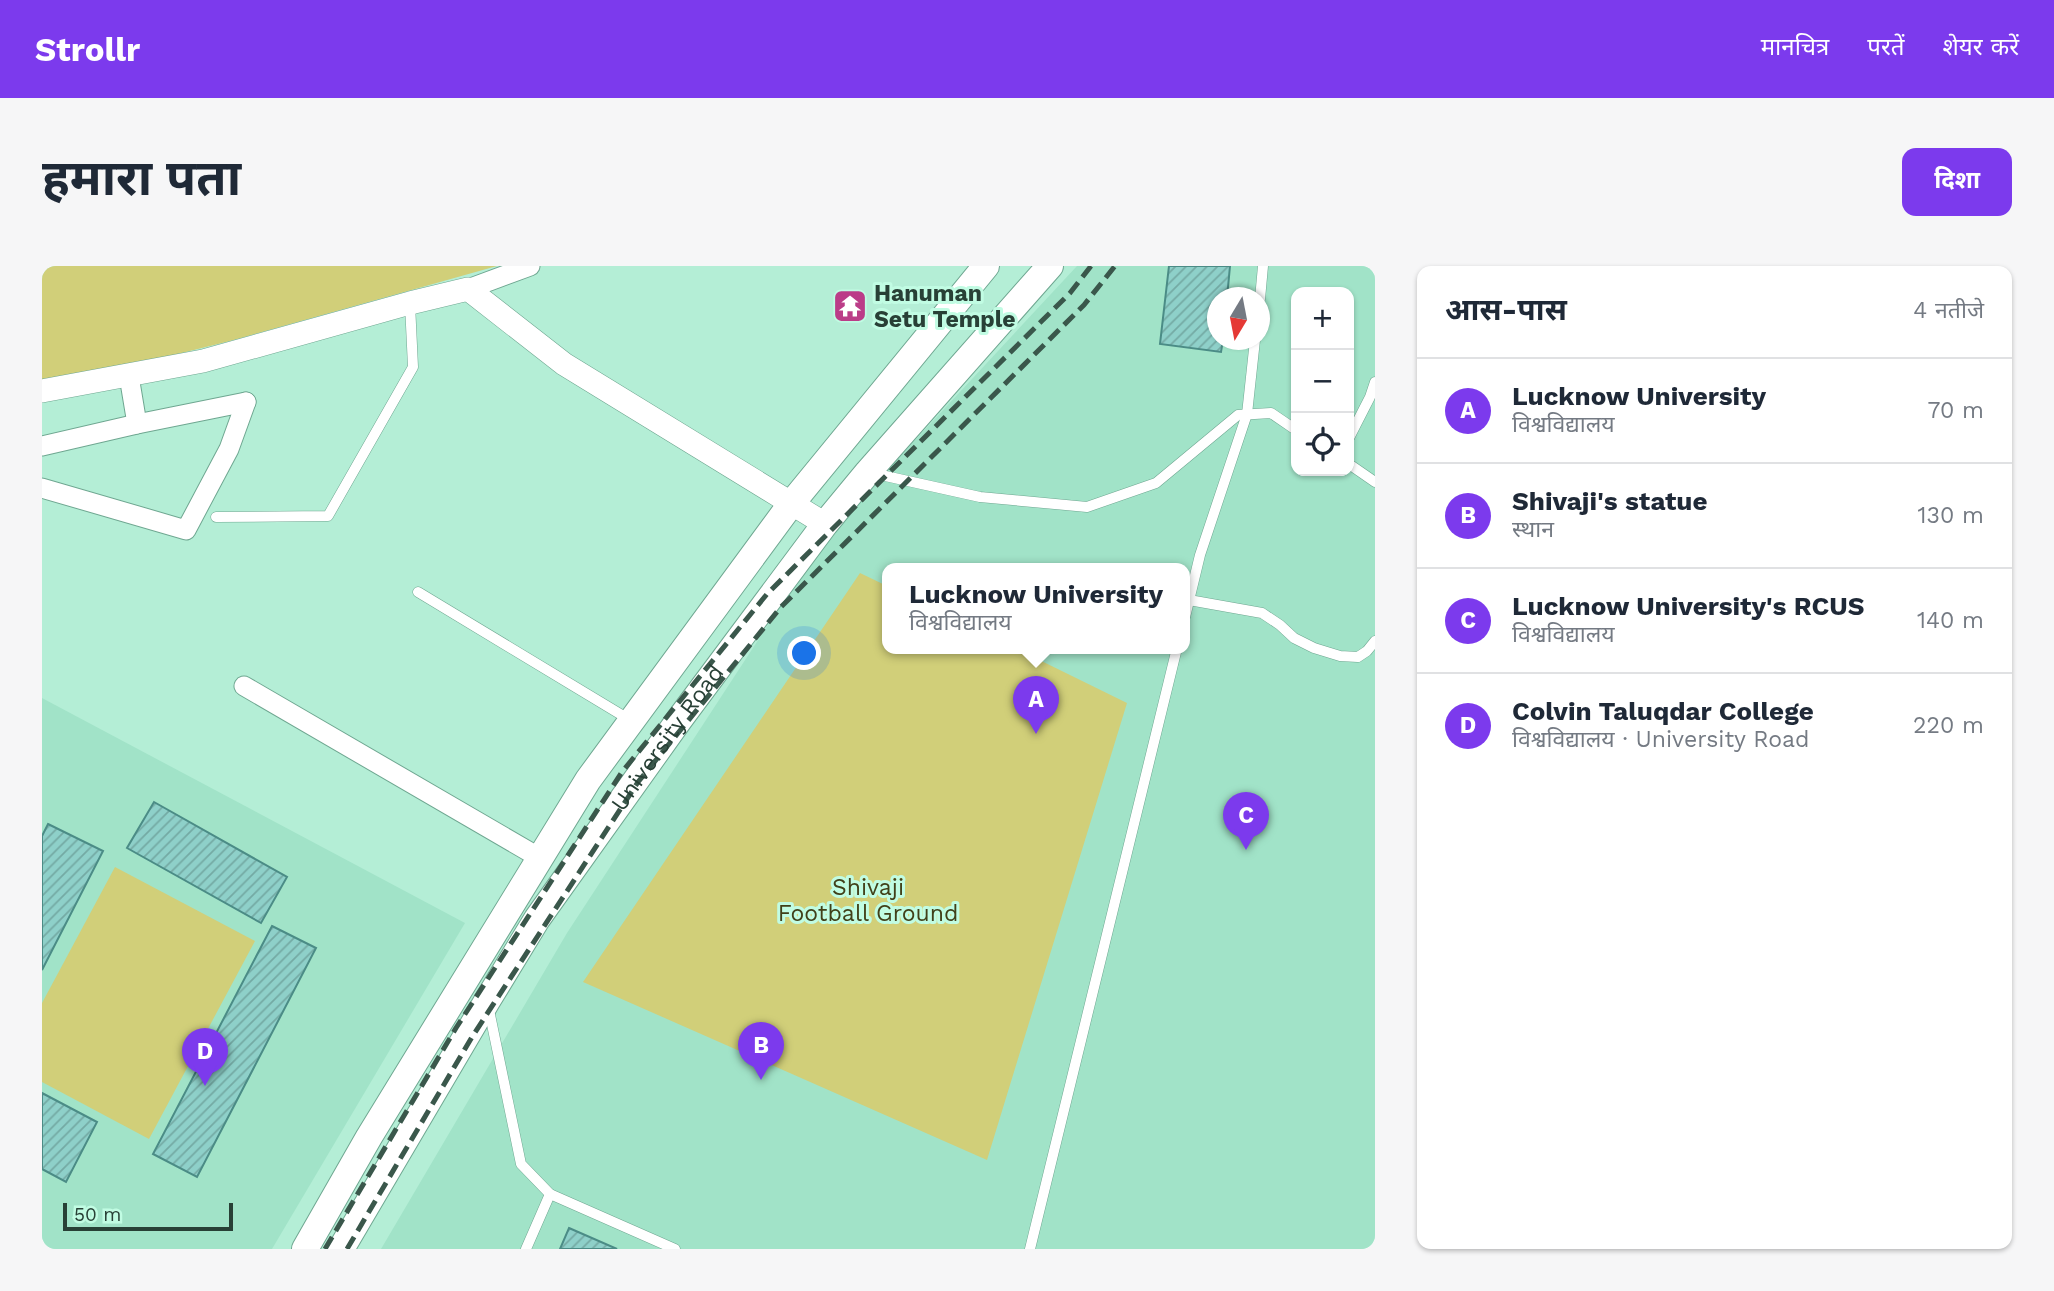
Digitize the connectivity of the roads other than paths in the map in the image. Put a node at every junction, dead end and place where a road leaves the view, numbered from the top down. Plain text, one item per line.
1 (530, 266) edge
2 (986, 266) edge
3 (1050, 266) edge
4 (1263, 266) edge
5 (1260, 287) edge
6 (468, 289) junction
7 (410, 303) junction
8 (1254, 350) edge
9 (129, 376) junction
10 (1375, 382) edge
11 (42, 391) edge
12 (1247, 414) junction
13 (137, 424) junction
14 (1291, 426) edge
15 (1354, 428) edge
16 (42, 446) edge
17 (1354, 467) edge
18 (868, 472) junction
19 (1375, 482) edge
20 (42, 488) edge
21 (791, 504) junction
22 (216, 517) dead end
23 (825, 524) junction
24 (418, 592) dead end
25 (1190, 596) edge
26 (1190, 600) edge
27 (1375, 641) edge
28 (1176, 654) edge
29 (244, 686) dead end
30 (631, 721) junction
31 (540, 858) junction
32 (474, 967) junction
33 (492, 992) junction
34 (550, 1194) junction
35 (305, 1249) edge
36 (341, 1249) edge
37 (526, 1249) edge
38 (675, 1249) edge
39 (1030, 1249) edge

1 - 6 street
2 - 21 main road, University Road
3 - 18 main road, University Road
4 - 5 lane
6 - 7 street
6 - 21 street
7 - 9 street
7 - 22 lane
8 - 12 lane
9 - 11 street
9 - 13 street
10 - 15 lane
12 - 14 lane
12 - 18 lane
12 - 25 lane
13 - 16 street
13 - 20 street
17 - 19 lane
18 - 23 main road, University Road
21 - 23 street
21 - 30 main road, University Road
23 - 33 main road, University Road
24 - 30 lane
26 - 27 lane
28 - 39 lane
29 - 31 street
30 - 31 main road, University Road
31 - 32 main road, University Road
32 - 33 main road
32 - 35 main road, University Road
33 - 34 lane
33 - 36 main road, University Road
34 - 37 lane
34 - 38 lane

